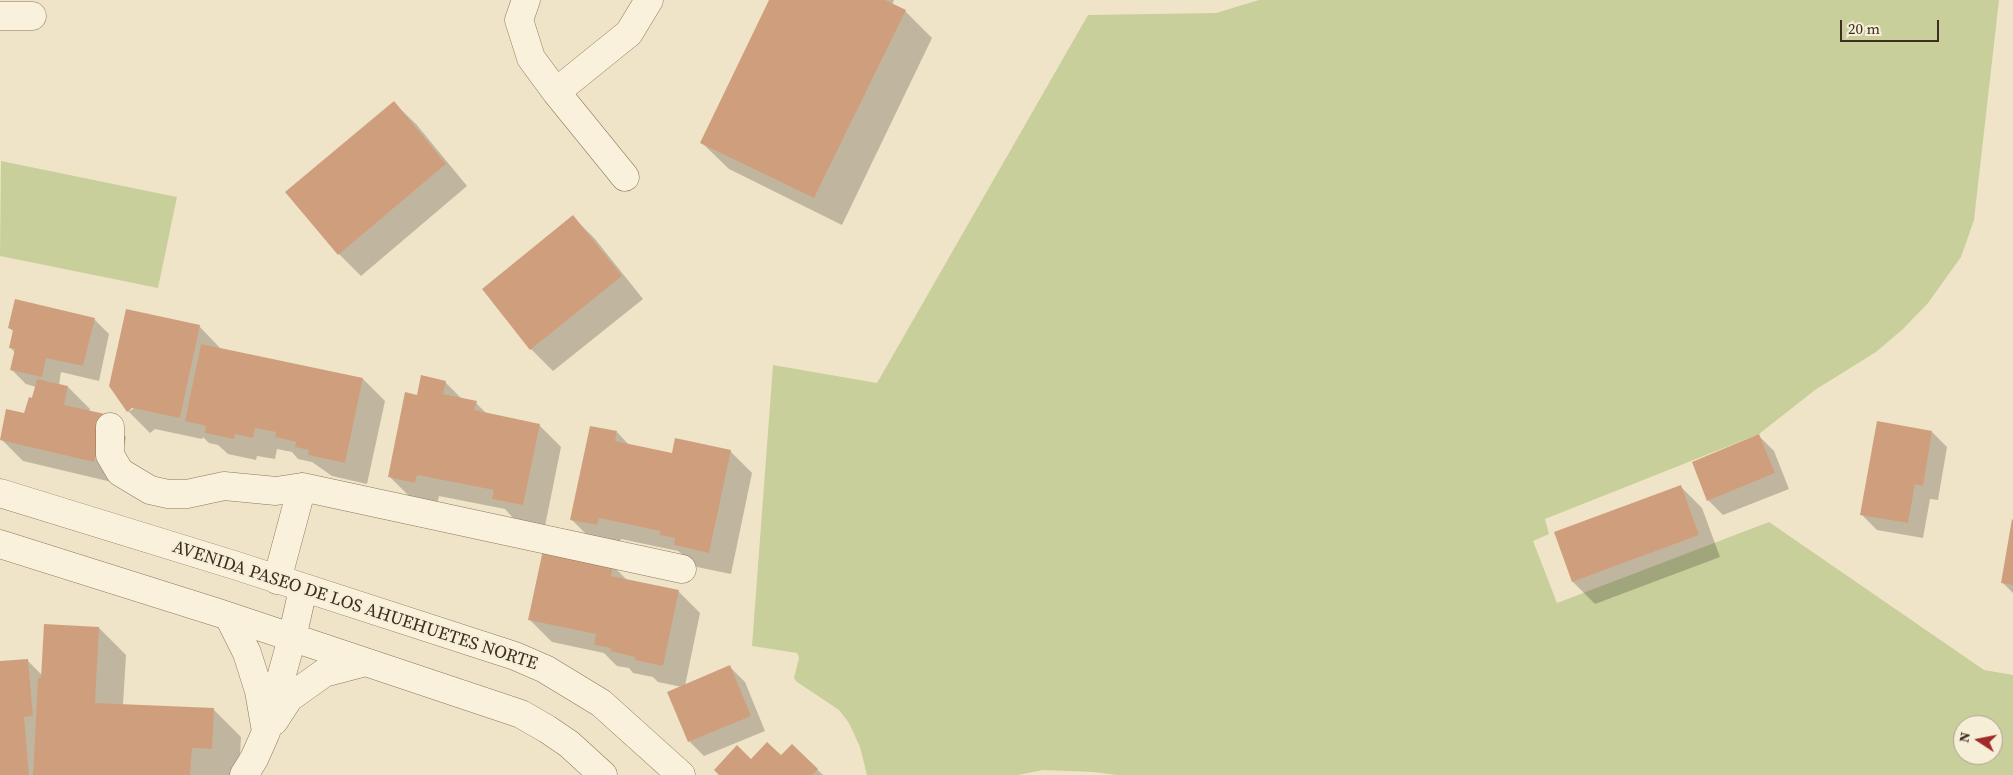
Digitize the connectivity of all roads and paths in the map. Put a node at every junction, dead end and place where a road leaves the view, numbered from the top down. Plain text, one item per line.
1 (526, 0) edge
2 (649, 0) edge
3 (0, 16) edge
4 (32, 16) dead end
5 (556, 92) junction
6 (625, 177) dead end
7 (110, 427) dead end
8 (302, 487) junction
9 (0, 492) edge
10 (0, 544) edge
11 (682, 569) dead end
12 (277, 580) junction
13 (303, 588) junction
14 (229, 617) junction
15 (292, 638) junction
16 (362, 663) junction
17 (266, 732) junction
18 (244, 775) edge
19 (604, 775) edge
20 (681, 775) edge

1 - 5 street
2 - 5 street
3 - 4 street
5 - 6 street
7 - 8 street
8 - 11 street
8 - 12 street
9 - 12 street, AVENIDA PASEO DE LOS AHUEHUETES NORTE
10 - 14 street
12 - 13 street, AVENIDA PASEO DE LOS AHUEHUETES NORTE
13 - 15 street
13 - 20 street, AVENIDA PASEO DE LOS AHUEHUETES NORTE
14 - 15 street
14 - 17 street
15 - 16 street
15 - 17 street
16 - 17 street
16 - 19 street
17 - 18 street

